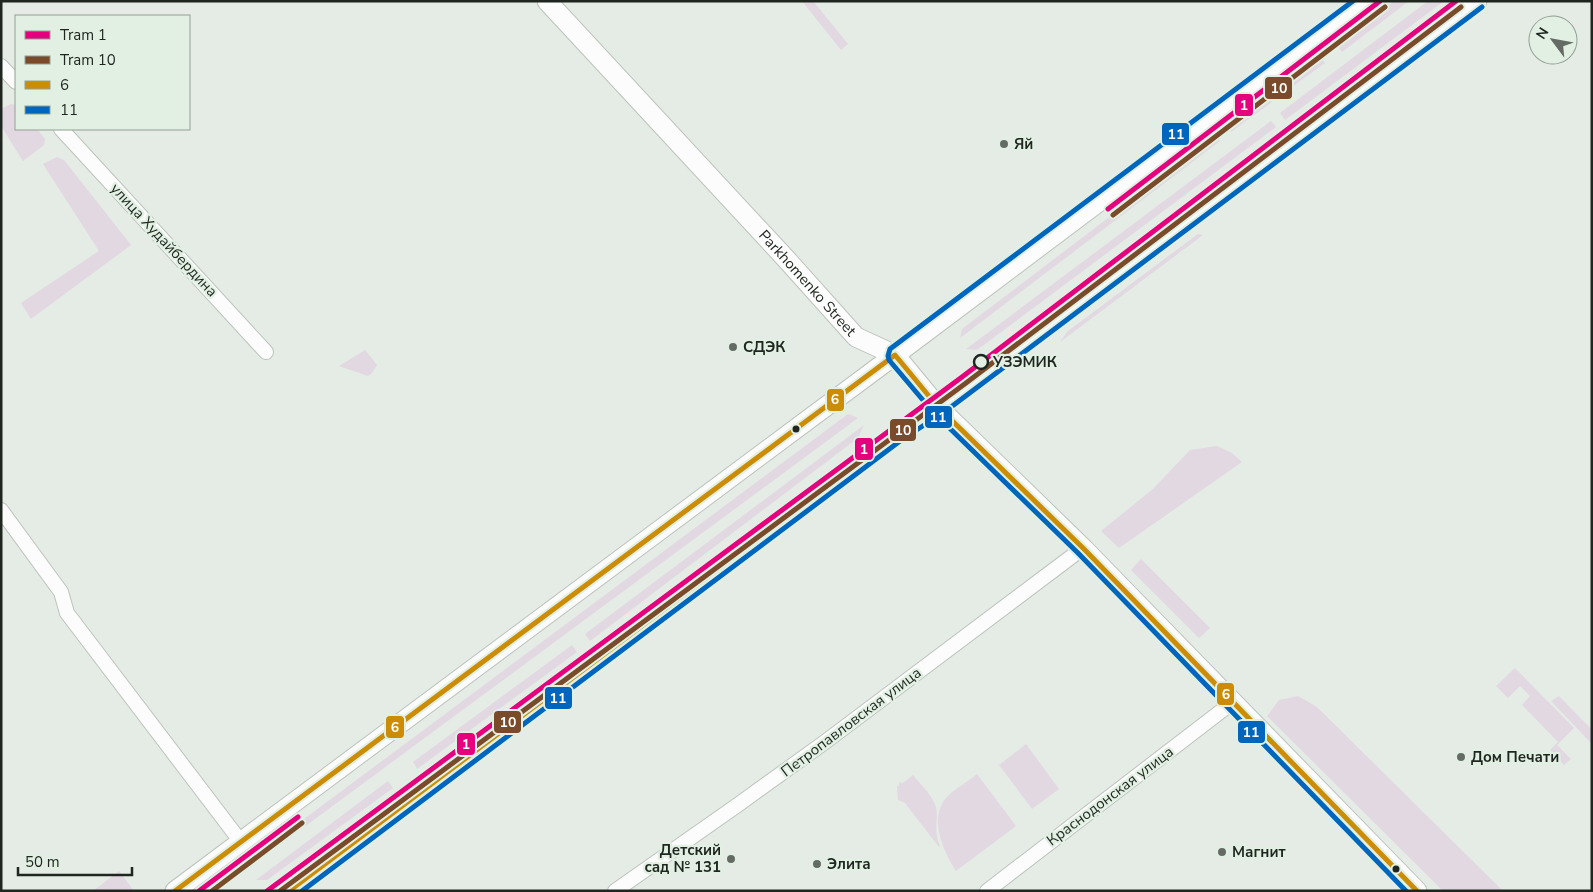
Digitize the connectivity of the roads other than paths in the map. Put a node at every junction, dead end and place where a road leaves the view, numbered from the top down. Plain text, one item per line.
1 (546, 1) edge
2 (1366, 1) edge
3 (1476, 1) edge
4 (1, 66) edge
5 (15, 81) edge
6 (62, 130) edge
7 (266, 352) dead end
8 (895, 355) junction
9 (938, 407) junction
10 (1, 510) edge
11 (1083, 548) junction
12 (1233, 702) junction
13 (240, 842) junction
14 (175, 891) edge
15 (289, 891) edge
16 (615, 891) edge
17 (988, 891) edge
18 (1417, 891) edge

1 - 8 main road, Parkhomenko Street
2 - 8 main road
3 - 9 main road
4 - 5 street
6 - 7 street, улица Худайбердина
8 - 9 main road, Parkhomenko Street
8 - 13 main road
9 - 11 main road, Parkhomenko Street
9 - 15 main road
10 - 13 street
11 - 12 main road, Parkhomenko Street
11 - 16 street, Петропавловская улица
12 - 17 street, Краснодонская улица
12 - 18 main road, Parkhomenko Street
13 - 14 main road

